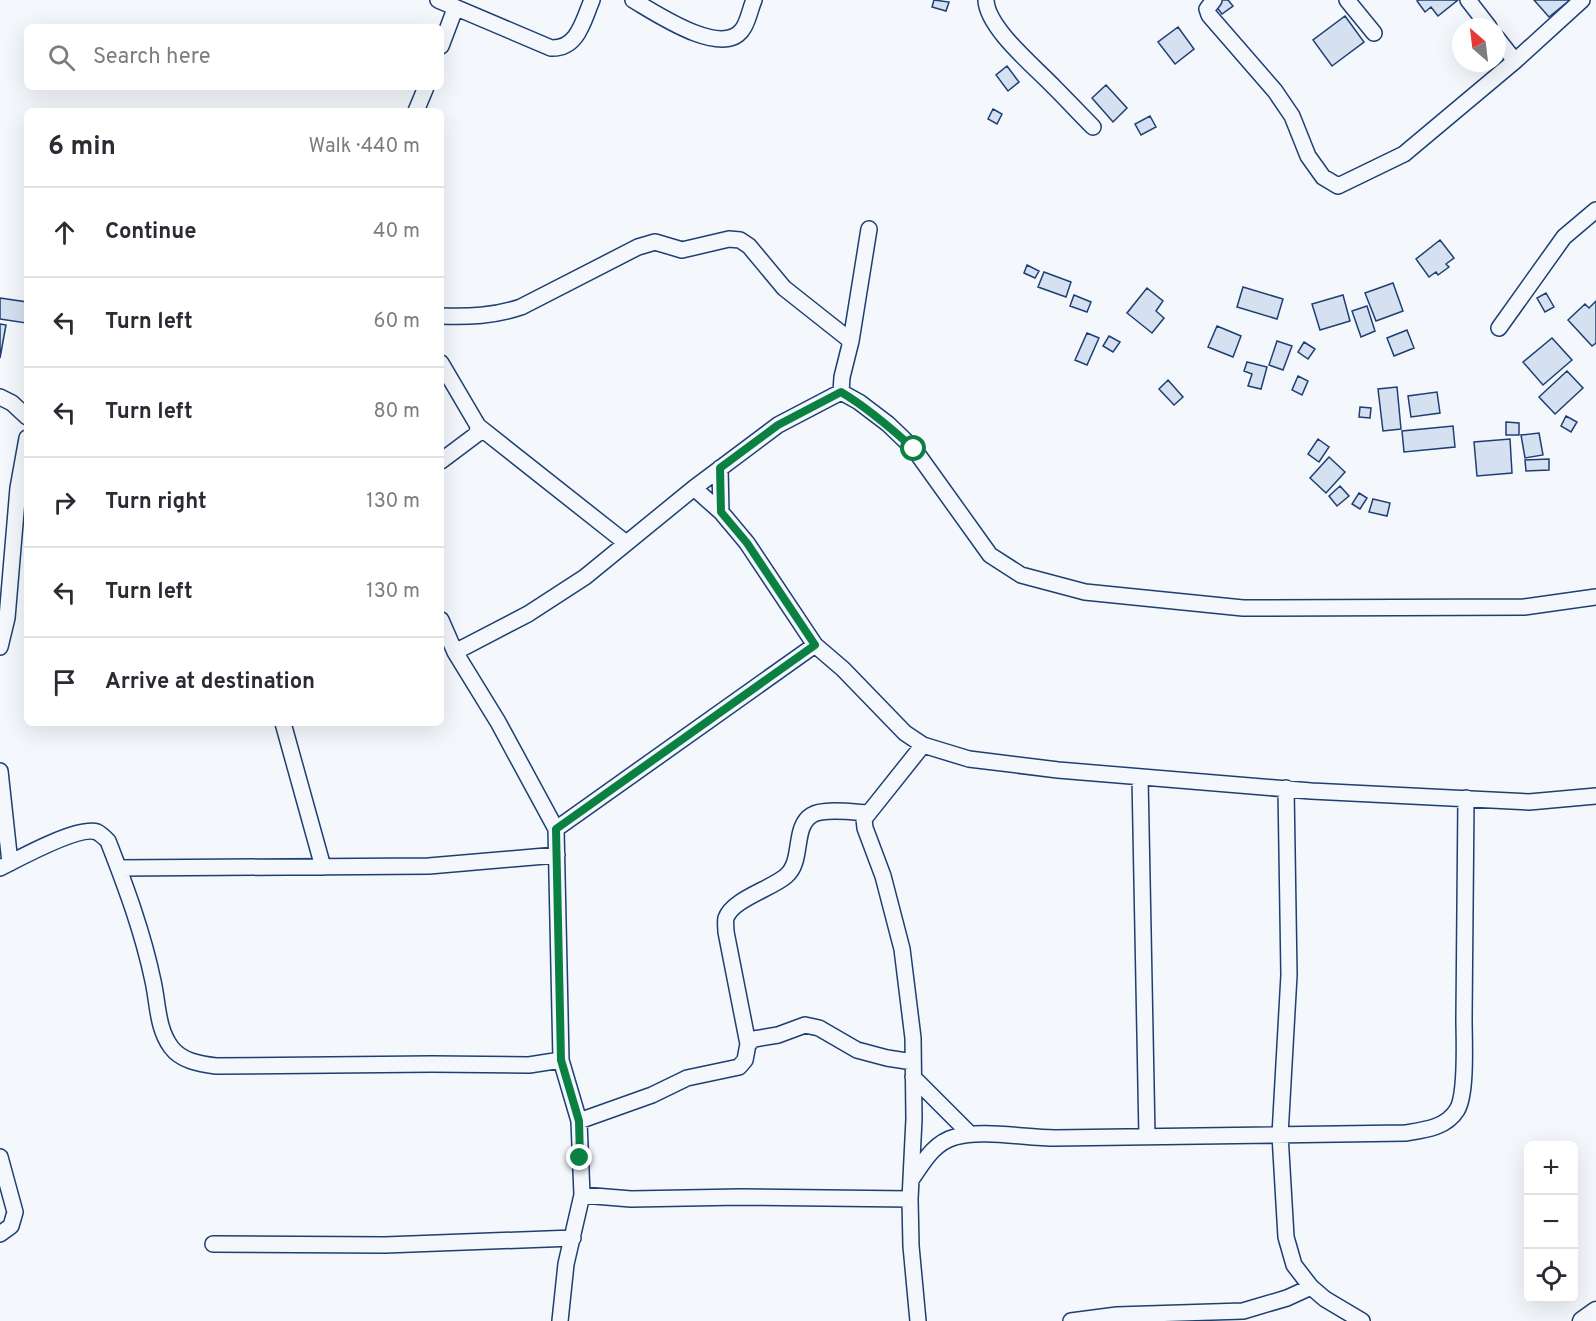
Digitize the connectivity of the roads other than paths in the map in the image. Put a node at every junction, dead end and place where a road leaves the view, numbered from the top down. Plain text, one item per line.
1 (438, 0) edge
2 (592, 0) edge
3 (633, 0) edge
4 (754, 0) edge
5 (986, 0) edge
6 (1214, 0) edge
7 (1347, 0) edge
8 (1468, 0) edge
9 (1582, 0) edge
10 (455, 9) junction
11 (1482, 18) edge
12 (1374, 33) dead end
13 (444, 38) edge
14 (1506, 50) edge
15 (1515, 61) junction
16 (425, 90) edge
17 (417, 108) edge
18 (1093, 128) dead end
19 (1596, 210) edge
20 (869, 229) dead end
21 (444, 316) edge
22 (1499, 328) dead end
23 (850, 341) junction
24 (444, 368) edge
25 (841, 392) junction
26 (0, 397) edge
27 (24, 414) edge
28 (478, 426) junction
29 (24, 455) edge
30 (444, 459) edge
31 (720, 468) junction
32 (694, 488) junction
33 (721, 512) junction
34 (626, 543) junction
35 (1596, 597) edge
36 (444, 627) edge
37 (815, 645) junction
38 (0, 647) edge
39 (455, 652) junction
40 (284, 726) edge
41 (923, 746) junction
42 (0, 771) edge
43 (1140, 777) junction
44 (1286, 788) junction
45 (1596, 796) edge
46 (1466, 798) junction
47 (867, 813) junction
48 (556, 829) junction
49 (557, 855) junction
50 (5, 866) edge
51 (323, 867) junction
52 (119, 868) junction
53 (748, 1044) junction
54 (561, 1060) junction
55 (913, 1069) junction
56 (579, 1121) junction
57 (969, 1133) junction
58 (1280, 1135) junction
59 (1147, 1137) junction
60 (0, 1157) edge
61 (911, 1180) junction
62 (582, 1195) junction
63 (910, 1199) junction
64 (0, 1233) edge
65 (573, 1238) junction
66 (213, 1244) dead end
67 (1311, 1287) junction
68 (1596, 1311) edge
69 (560, 1321) edge
70 (918, 1321) edge
71 (1071, 1321) edge
72 (1362, 1321) edge
73 (1582, 1321) edge

1 - 10 street
2 - 10 street
3 - 4 street
5 - 18 street
6 - 15 street
7 - 12 street
8 - 11 street
9 - 15 street
10 - 13 street
14 - 15 street
16 - 17 street
19 - 22 street
20 - 23 street
21 - 23 street
23 - 25 street
24 - 28 street
25 - 31 street
25 - 35 street
26 - 27 street
28 - 30 street
28 - 34 street
29 - 38 street
31 - 32 street
31 - 33 street
32 - 33 street
32 - 34 street
33 - 37 street
34 - 39 street
36 - 39 street
37 - 41 street
37 - 48 street
39 - 48 street
40 - 51 street
41 - 43 street
41 - 47 street
42 - 50 street
43 - 44 street
43 - 59 street
44 - 46 street
44 - 58 street
45 - 46 street
46 - 58 street
47 - 53 street
47 - 55 street
48 - 49 street
49 - 51 street
49 - 54 street
50 - 52 street
51 - 52 street
52 - 54 street
53 - 55 street
53 - 56 street
54 - 56 street
55 - 57 street
55 - 61 street
56 - 62 street
57 - 59 street
57 - 61 street
58 - 59 street
58 - 67 street
60 - 64 street
61 - 63 street
62 - 63 street
62 - 65 street
63 - 70 street
65 - 66 street
65 - 69 street
67 - 71 street
67 - 72 street
68 - 73 street

